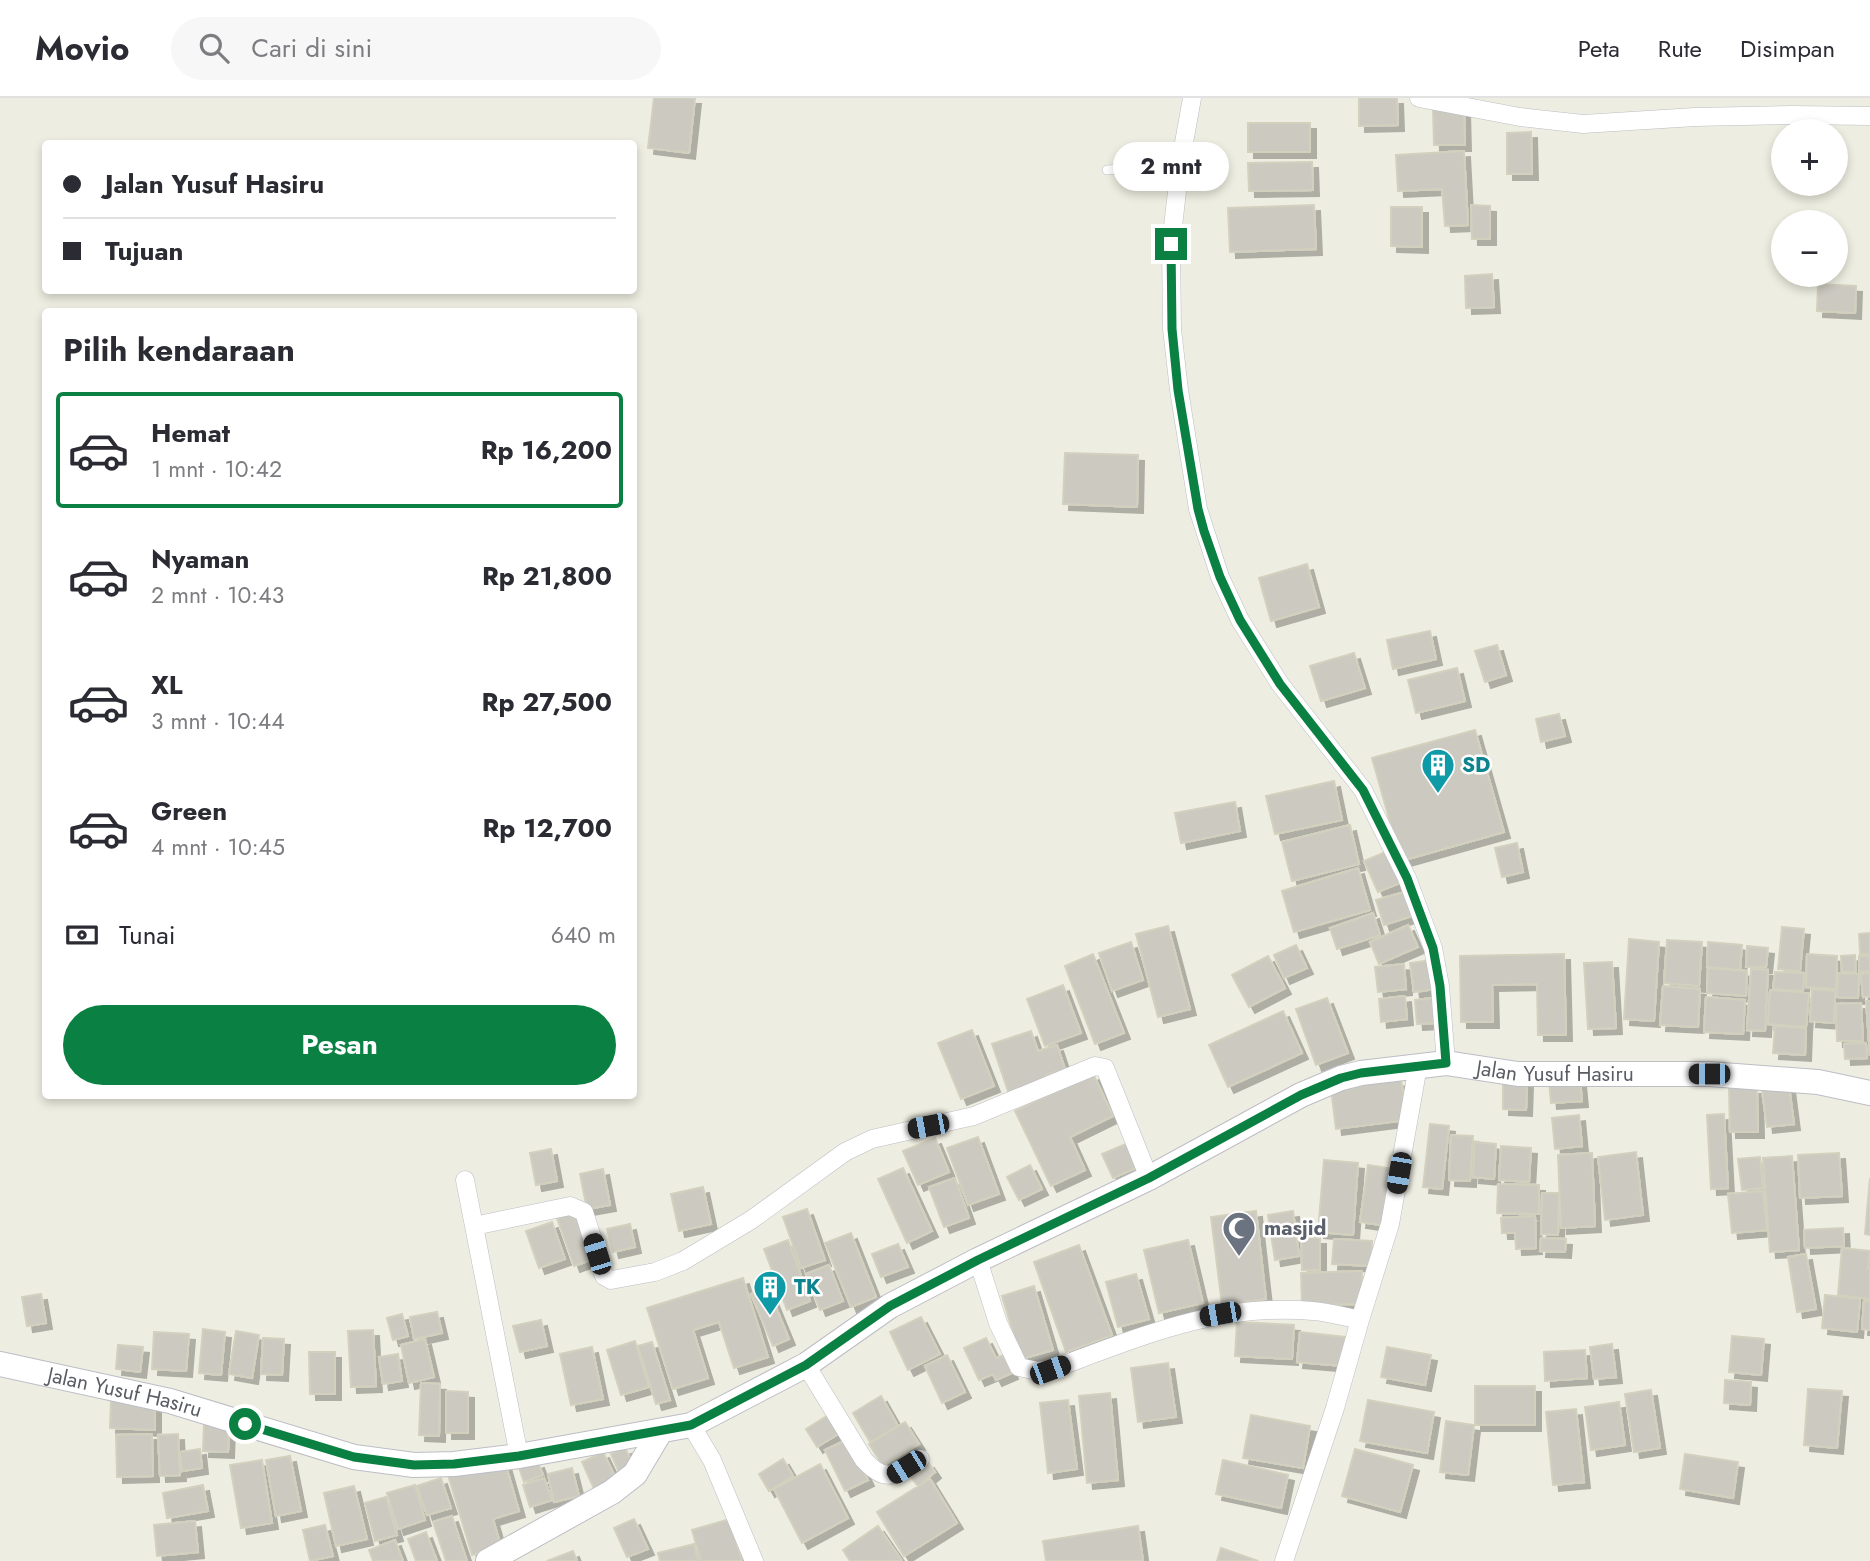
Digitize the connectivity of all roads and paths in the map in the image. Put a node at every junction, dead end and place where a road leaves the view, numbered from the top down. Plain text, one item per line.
1 (1192, 98) edge
2 (1419, 98) edge
3 (1870, 116) edge
4 (1180, 165) junction
5 (1107, 170) dead end
6 (1446, 1063) junction
7 (1418, 1066) junction
8 (1870, 1093) edge
9 (1149, 1178) junction
10 (465, 1180) dead end
11 (474, 1226) junction
12 (978, 1260) junction
13 (1360, 1320) junction
14 (0, 1364) edge
15 (806, 1365) junction
16 (691, 1425) junction
17 (660, 1432) junction
18 (519, 1456) junction
19 (920, 1459) dead end
20 (488, 1561) edge
21 (754, 1561) edge
22 (1284, 1561) edge

1 - 4 street
2 - 3 street
4 - 5 lane
4 - 6 street
6 - 7 main road, Jalan Yusuf Hasiru
6 - 8 main road, Jalan Yusuf Hasiru
7 - 9 main road, Jalan Yusuf Hasiru
7 - 13 street
9 - 11 street
9 - 12 main road, Jalan Yusuf Hasiru
10 - 11 street
11 - 18 street
12 - 13 street
12 - 15 main road, Jalan Yusuf Hasiru
13 - 22 street
14 - 18 main road, Jalan Yusuf Hasiru
15 - 16 main road, Jalan Yusuf Hasiru
15 - 19 street
16 - 17 main road, Jalan Yusuf Hasiru
16 - 21 street
17 - 18 main road, Jalan Yusuf Hasiru
17 - 20 main road

